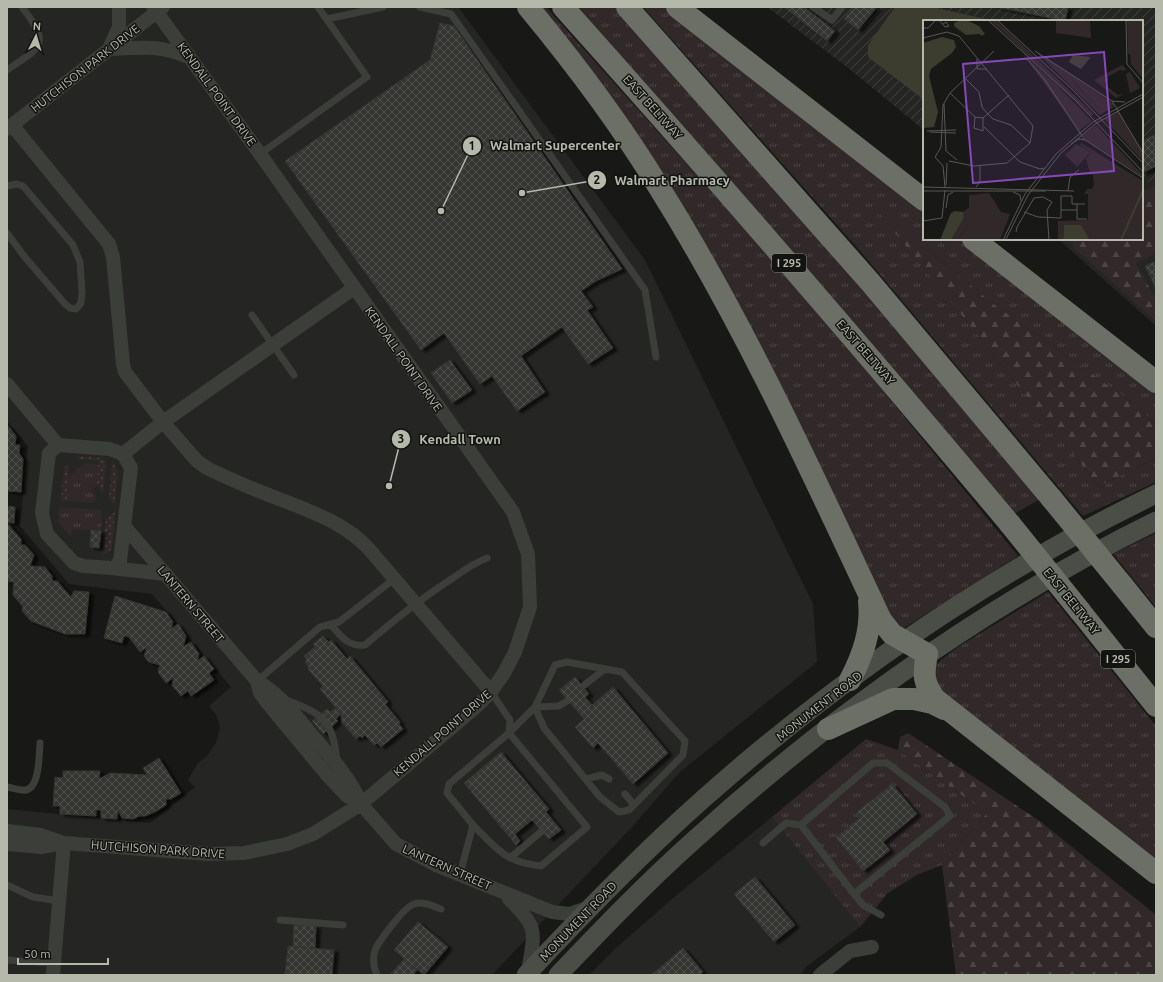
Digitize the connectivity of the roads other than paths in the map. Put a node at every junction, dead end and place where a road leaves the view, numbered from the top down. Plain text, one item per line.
1 (22, 7) edge
2 (119, 7) edge
3 (318, 7) edge
4 (383, 7) edge
5 (420, 7) edge
6 (528, 7) edge
7 (563, 7) edge
8 (627, 7) edge
9 (677, 7) edge
10 (813, 7) edge
11 (842, 7) edge
12 (158, 9) edge
13 (327, 19) junction
14 (109, 50) junction
15 (189, 57) junction
16 (7, 70) edge
17 (10, 127) edge
18 (260, 154) junction
19 (7, 186) edge
20 (923, 199) edge
21 (7, 232) edge
22 (974, 240) edge
23 (354, 288) junction
24 (252, 315) dead end
25 (273, 345) junction
26 (656, 357) dead end
27 (294, 375) dead end
28 (1156, 382) edge
29 (7, 384) edge
30 (163, 422) junction
31 (58, 444) junction
32 (123, 454) junction
33 (1156, 494) edge
34 (1156, 521) edge
35 (125, 527) junction
36 (487, 558) dead end
37 (111, 568) junction
38 (166, 574) junction
39 (394, 579) junction
40 (868, 594) junction
41 (415, 604) junction
42 (331, 625) junction
43 (1156, 627) edge
44 (905, 642) junction
45 (927, 654) junction
46 (605, 669) junction
47 (850, 680) junction
48 (257, 681) junction
49 (583, 686) dead end
50 (491, 692) junction
51 (281, 698) junction
52 (567, 701) dead end
53 (1156, 706) edge
54 (535, 707) junction
55 (948, 711) junction
56 (828, 729) junction
57 (509, 733) junction
58 (40, 743) dead end
59 (337, 765) junction
60 (586, 779) junction
61 (609, 779) dead end
62 (7, 788) edge
63 (625, 794) dead end
64 (361, 804) junction
65 (634, 805) junction
66 (473, 825) junction
67 (801, 825) junction
68 (7, 830) edge
69 (542, 831) dead end
70 (64, 843) junction
71 (763, 843) dead end
72 (7, 844) edge
73 (510, 858) junction
74 (1156, 873) edge
75 (460, 874) junction
76 (7, 885) edge
77 (502, 892) junction
78 (854, 894) junction
79 (59, 901) junction
80 (591, 906) junction
81 (441, 909) dead end
82 (881, 915) dead end
83 (280, 920) dead end
84 (343, 925) dead end
85 (872, 947) dead end
86 (7, 960) edge
87 (53, 969) edge
88 (527, 974) edge
89 (377, 975) edge
90 (558, 975) edge
91 (820, 975) edge

1 - 16 lane
2 - 14 street
3 - 13 lane
4 - 13 lane
5 - 26 lane
6 - 40 highway
7 - 53 highway, EAST BELTWAY / I 295, bridge
8 - 43 highway, bridge
9 - 20 highway
10 - 11 lane
12 - 14 street, HUTCHISON PARK DRIVE
12 - 15 street, KENDALL POINT DRIVE
13 - 18 lane
14 - 15 street
14 - 17 street, HUTCHISON PARK DRIVE
15 - 18 street, KENDALL POINT DRIVE
17 - 30 street
18 - 23 street, KENDALL POINT DRIVE
19 - 21 lane
22 - 28 highway
23 - 25 street
23 - 50 street, KENDALL POINT DRIVE
24 - 25 lane
25 - 27 lane
25 - 30 street
29 - 31 street
30 - 32 street
30 - 39 street
31 - 32 street
31 - 37 street
32 - 35 street
33 - 44 main road, MONUMENT ROAD
34 - 45 main road, MONUMENT ROAD
35 - 37 street
35 - 38 street, LANTERN STREET
36 - 41 lane
37 - 38 street
38 - 48 street, LANTERN STREET
39 - 41 street
39 - 42 lane
40 - 44 highway
40 - 47 highway
41 - 42 lane
41 - 50 street
42 - 48 lane
44 - 45 highway
44 - 47 main road, MONUMENT ROAD
45 - 55 highway
45 - 56 main road, MONUMENT ROAD
46 - 49 lane
46 - 54 lane
46 - 65 lane
47 - 80 main road, MONUMENT ROAD
48 - 51 street, LANTERN STREET
48 - 64 street, LANTERN STREET
50 - 57 lane
50 - 64 street, KENDALL POINT DRIVE
51 - 59 street, LANTERN STREET
51 - 59 lane
52 - 54 lane
54 - 57 lane
54 - 60 lane
55 - 56 highway
55 - 74 highway
56 - 90 main road, MONUMENT ROAD
57 - 66 lane
57 - 73 lane
58 - 62 lane
59 - 64 street, LANTERN STREET
60 - 61 lane
60 - 65 lane
63 - 65 lane
64 - 70 street, HUTCHISON PARK DRIVE
64 - 75 street, LANTERN STREET
66 - 73 lane
66 - 75 lane
67 - 71 lane
67 - 78 lane
67 - 78 lane
68 - 70 street, HUTCHISON PARK DRIVE
69 - 73 lane
70 - 72 street, HUTCHISON PARK DRIVE
70 - 79 street
75 - 77 street, LANTERN STREET
76 - 79 lane
77 - 80 street, LANTERN STREET
77 - 88 street
78 - 82 lane
79 - 87 street
80 - 88 main road, MONUMENT ROAD
81 - 89 lane
83 - 84 lane
85 - 91 street
86 - 87 lane

